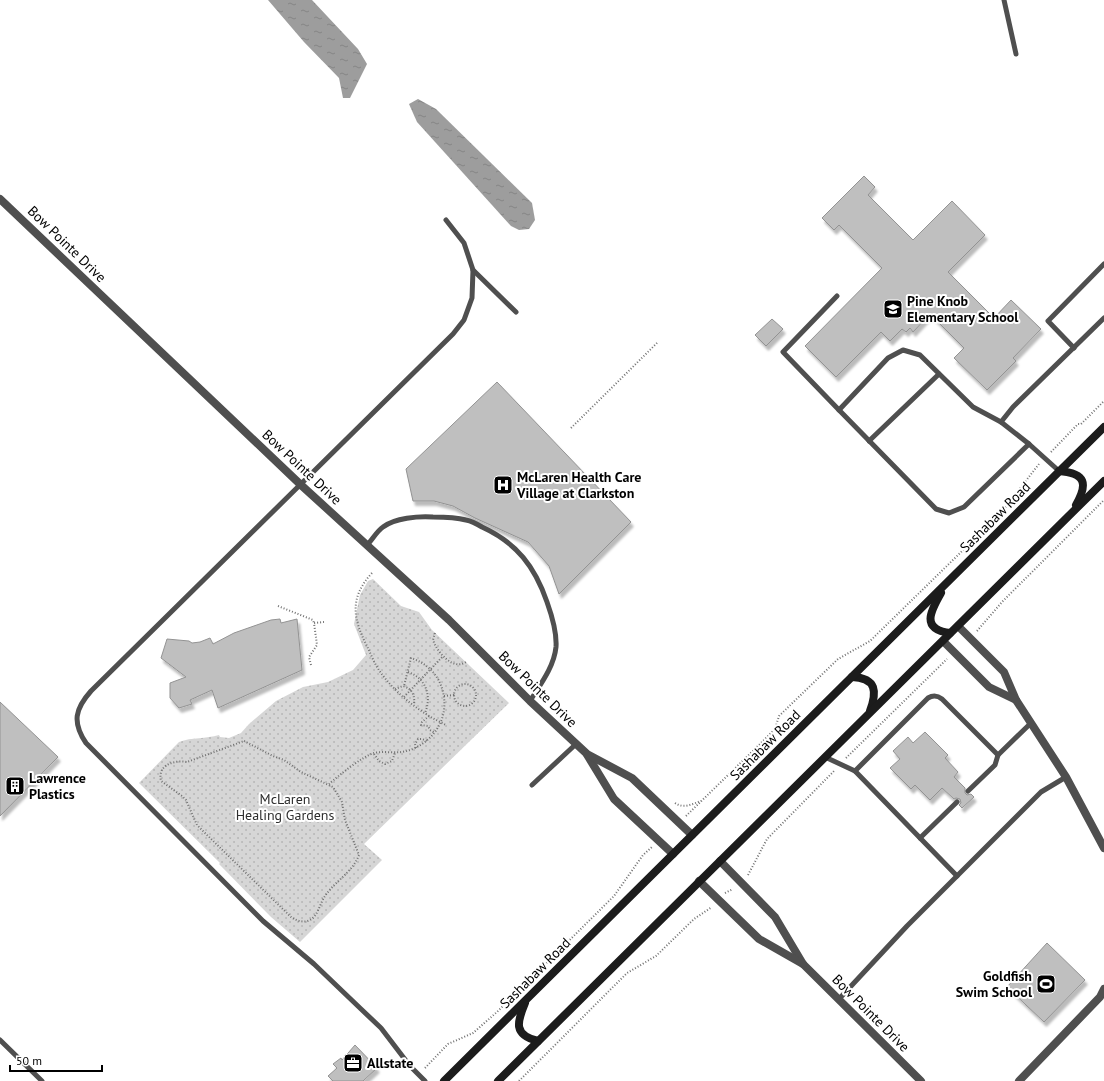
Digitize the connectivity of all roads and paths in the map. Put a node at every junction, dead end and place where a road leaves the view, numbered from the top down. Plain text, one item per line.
1 (1004, 0) edge
2 (1016, 54) dead end
3 (0, 199) edge
4 (446, 220) dead end
5 (1104, 264) edge
6 (473, 270) junction
7 (837, 296) dead end
8 (516, 312) dead end
9 (1104, 318) edge
10 (658, 342) dead end
11 (1074, 348) junction
12 (939, 374) junction
13 (1104, 401) edge
14 (839, 410) junction
15 (1001, 422) junction
16 (1104, 427) edge
17 (571, 428) dead end
18 (869, 441) junction
19 (1029, 444) junction
20 (1045, 458) junction
21 (1059, 471) junction
22 (1104, 481) edge
23 (301, 485) junction
24 (1104, 500) edge
25 (1072, 513) junction
26 (367, 545) junction
27 (372, 574) dead end
28 (946, 584) junction
29 (278, 606) dead end
30 (324, 622) dead end
31 (314, 623) junction
32 (958, 626) junction
33 (435, 633) dead end
34 (950, 633) junction
35 (970, 638) junction
36 (943, 641) junction
37 (954, 652) junction
38 (443, 656) junction
39 (466, 662) dead end
40 (311, 665) dead end
41 (431, 669) junction
42 (408, 672) junction
43 (852, 677) junction
44 (421, 679) junction
45 (404, 686) junction
46 (395, 689) junction
47 (411, 690) junction
48 (454, 695) junction
49 (444, 696) junction
50 (404, 698) junction
51 (1016, 700) junction
52 (530, 701) junction
53 (414, 705) junction
54 (425, 713) junction
55 (869, 714) junction
56 (429, 716) junction
57 (440, 722) junction
58 (1031, 723) junction
59 (446, 725) dead end
60 (435, 733) junction
61 (427, 741) junction
62 (576, 744) junction
63 (416, 748) junction
64 (394, 752) junction
65 (586, 753) junction
66 (374, 754) junction
67 (998, 755) junction
68 (825, 757) junction
69 (841, 764) junction
70 (855, 771) junction
71 (1066, 777) junction
72 (329, 784) junction
73 (532, 785) dead end
74 (968, 791) dead end
75 (703, 801) junction
76 (673, 802) dead end
77 (957, 802) dead end
78 (679, 822) junction
79 (692, 835) junction
80 (920, 838) junction
81 (659, 842) junction
82 (1104, 848) edge
83 (673, 854) junction
84 (720, 861) junction
85 (957, 876) junction
86 (699, 881) junction
87 (741, 882) junction
88 (718, 900) junction
89 (803, 964) junction
90 (1104, 989) edge
91 (527, 998) junction
92 (839, 999) junction
93 (0, 1040) edge
94 (538, 1041) junction
95 (418, 1075) junction
96 (42, 1081) edge
97 (425, 1081) edge
98 (444, 1081) edge
99 (498, 1081) edge
100 (518, 1081) edge
101 (921, 1081) edge
102 (1019, 1081) edge

1 - 2 lane
3 - 23 street, Bow Pointe Drive
4 - 6 lane
5 - 11 lane
6 - 8 lane
6 - 23 lane
7 - 14 lane
9 - 11 lane
10 - 17 path
11 - 15 lane
12 - 14 lane
12 - 15 lane
12 - 18 lane
13 - 20 path
14 - 18 lane
15 - 19 lane
16 - 21 main road, Sashabaw Road
18 - 19 lane
19 - 20 lane
20 - 21 lane
20 - 75 path
21 - 25 main road
21 - 28 main road, Sashabaw Road
22 - 25 main road
23 - 26 street, Bow Pointe Drive
23 - 95 lane
24 - 35 path
25 - 32 main road
26 - 52 street, Bow Pointe Drive
26 - 52 lane
27 - 46 path
28 - 34 main road
28 - 43 main road, Sashabaw Road
29 - 31 path
30 - 31 path
31 - 40 path
32 - 34 main road
32 - 35 street
33 - 38 path
34 - 36 main road
35 - 51 street
36 - 37 street
36 - 55 main road
37 - 51 street
37 - 69 path
38 - 39 path
38 - 41 path
41 - 42 path
41 - 44 path
41 - 49 path
42 - 44 path
42 - 45 path
43 - 55 main road
43 - 79 main road, Sashabaw Road
44 - 47 path
44 - 54 path
45 - 46 path
45 - 47 path
46 - 50 path
47 - 50 path
47 - 53 path
48 - 48 path
48 - 49 path
49 - 57 path
50 - 53 path
51 - 58 street
52 - 62 street, Bow Pointe Drive
53 - 54 path
54 - 56 path
55 - 68 main road
56 - 57 path
56 - 60 path
57 - 59 path
57 - 60 path
58 - 67 lane
58 - 71 street
60 - 61 path
61 - 63 path
61 - 63 path
62 - 65 street, Bow Pointe Drive
62 - 73 lane
63 - 64 path
64 - 66 path
64 - 66 path
65 - 78 street, Bow Pointe Drive
65 - 81 street, Bow Pointe Drive
66 - 72 path
67 - 70 lane
67 - 74 lane
68 - 69 lane
68 - 84 main road
69 - 70 lane
69 - 87 path
70 - 80 lane
71 - 82 street
71 - 85 lane
72 - 72 path
75 - 76 path
75 - 78 path
77 - 80 lane
78 - 79 street, Bow Pointe Drive
79 - 83 main road, Sashabaw Road
80 - 85 lane
81 - 83 street, Bow Pointe Drive
81 - 95 path
83 - 91 main road, Sashabaw Road
84 - 86 main road
84 - 87 street, Bow Pointe Drive
85 - 92 lane
86 - 88 street, Bow Pointe Drive
86 - 94 main road
87 - 88 path
87 - 89 street, Bow Pointe Drive
88 - 89 street, Bow Pointe Drive
88 - 100 path
89 - 92 street, Bow Pointe Drive
90 - 102 street
91 - 94 main road
91 - 98 main road, Sashabaw Road
92 - 101 street, Bow Pointe Drive
93 - 96 lane
94 - 99 main road
95 - 97 lane

